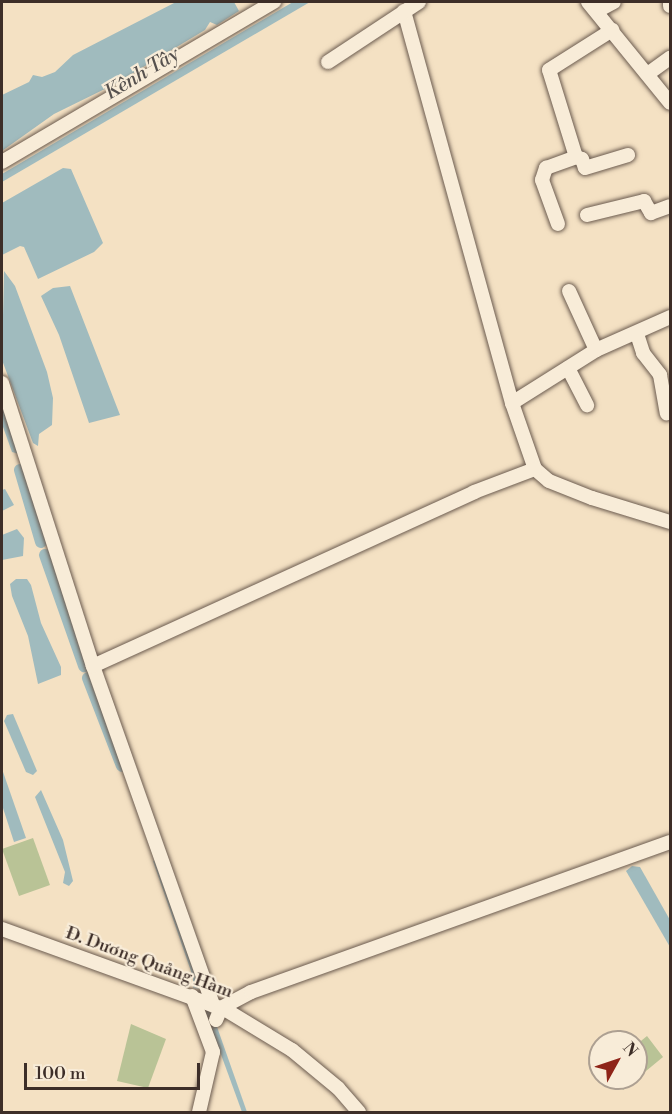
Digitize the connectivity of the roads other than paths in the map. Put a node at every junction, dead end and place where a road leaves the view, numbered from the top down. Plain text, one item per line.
1 (274, 2) edge
2 (419, 2) edge
3 (614, 2) edge
4 (592, 6) edge
5 (404, 11) junction
6 (612, 30) junction
7 (670, 58) edge
8 (328, 62) dead end
9 (649, 73) junction
10 (670, 103) edge
11 (628, 155) dead end
12 (576, 157) junction
13 (2, 162) edge
14 (670, 206) edge
15 (587, 215) dead end
16 (558, 224) dead end
17 (569, 291) dead end
18 (670, 317) edge
19 (637, 334) junction
20 (596, 350) junction
21 (568, 368) junction
22 (2, 382) edge
23 (512, 403) junction
24 (587, 405) dead end
25 (667, 413) dead end
26 (535, 469) junction
27 (670, 522) edge
28 (93, 666) junction
29 (670, 842) edge
30 (2, 929) edge
31 (192, 996) junction
32 (217, 1011) junction
33 (199, 1113) edge
34 (359, 1113) edge

1 - 13 street
2 - 5 street
3 - 4 street
4 - 6 street
5 - 8 street
5 - 23 street
6 - 9 street
6 - 12 street
7 - 9 street
9 - 10 street
11 - 12 street
12 - 16 street
14 - 15 street
17 - 20 street
18 - 19 street
19 - 20 street
19 - 25 street
20 - 21 street
21 - 23 street
21 - 24 street
22 - 28 street
23 - 26 street
26 - 27 street
26 - 28 street
28 - 32 street
29 - 32 street
30 - 31 street, Đ. Dương Quảng Hàm
31 - 32 street, Đ. Dương Quảng Hàm
31 - 33 street
32 - 34 street, Đ. Dương Quảng Hàm

